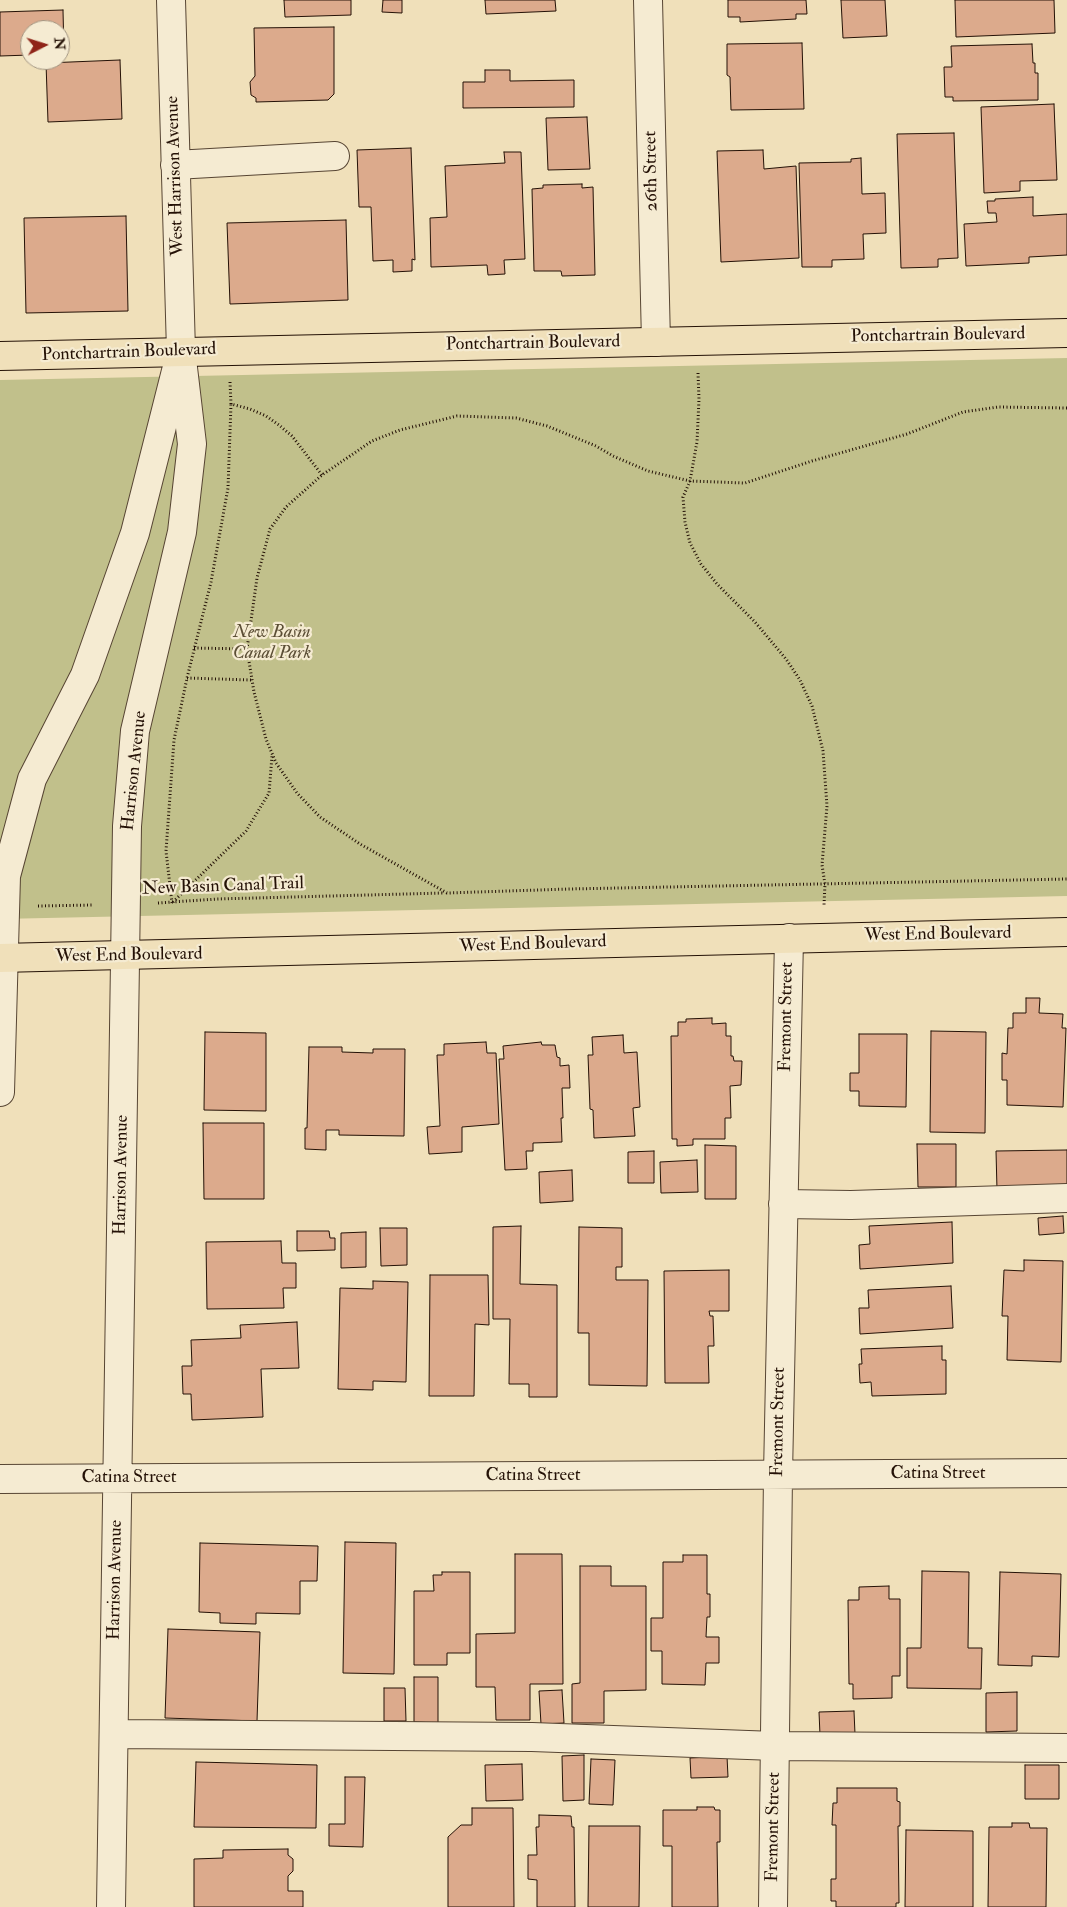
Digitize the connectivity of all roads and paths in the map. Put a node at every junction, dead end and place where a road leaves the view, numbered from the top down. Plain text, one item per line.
1 (171, 0) edge
2 (648, 0) edge
3 (335, 156) dead end
4 (175, 165) junction
5 (1067, 333) edge
6 (697, 341) junction
7 (656, 342) junction
8 (228, 350) junction
9 (181, 351) junction
10 (0, 356) edge
11 (231, 404) junction
12 (1067, 408) edge
13 (322, 475) junction
14 (690, 481) junction
15 (194, 648) junction
16 (248, 649) junction
17 (186, 678) junction
18 (251, 680) junction
19 (272, 753) junction
20 (1067, 879) edge
21 (825, 884) junction
22 (447, 893) junction
23 (172, 903) junction
24 (126, 905) junction
25 (5, 906) junction
26 (1067, 932) edge
27 (824, 937) junction
28 (789, 938) junction
29 (126, 956) junction
30 (1, 958) edge
31 (0, 1092) edge
32 (1067, 1198) edge
33 (783, 1204) junction
34 (778, 1474) junction
35 (1067, 1474) edge
36 (118, 1478) junction
37 (0, 1479) edge
38 (114, 1734) junction
39 (775, 1746) junction
40 (1067, 1748) edge
41 (111, 1907) edge
42 (773, 1907) edge

1 - 4 street, West Harrison Avenue
2 - 7 street, 26th Street
3 - 4 street
4 - 9 street, West Harrison Avenue
5 - 6 main road, Pontchartrain Boulevard
6 - 7 main road, Pontchartrain Boulevard
6 - 14 path
7 - 8 main road, Pontchartrain Boulevard
8 - 9 main road, Pontchartrain Boulevard
8 - 11 path
9 - 10 main road, Pontchartrain Boulevard
9 - 24 street, Harrison Avenue
9 - 25 street
11 - 13 path
11 - 15 path
12 - 14 path
13 - 14 path
13 - 16 path
14 - 21 path
15 - 16 path
15 - 17 path
16 - 18 path
17 - 18 path
17 - 23 path
18 - 19 path
19 - 22 path
19 - 23 path
20 - 21 path, New Basin Canal Trail
21 - 22 path, New Basin Canal Trail
21 - 27 path
22 - 23 path, New Basin Canal Trail
23 - 24 path, New Basin Canal Trail
24 - 25 path, New Basin Canal Trail
24 - 29 street, Harrison Avenue
25 - 30 street
26 - 27 main road, West End Boulevard
27 - 28 main road, West End Boulevard
28 - 29 main road, West End Boulevard
28 - 33 street, Fremont Street
29 - 30 main road, West End Boulevard
29 - 36 street, Harrison Avenue
30 - 31 street
32 - 33 street
33 - 34 street, Fremont Street
34 - 35 street, Catina Street
34 - 36 street, Catina Street
34 - 39 street, Fremont Street
36 - 37 street, Catina Street
36 - 38 street, Harrison Avenue
38 - 39 street
38 - 41 street, Harrison Avenue
39 - 40 street
39 - 42 street, Fremont Street

